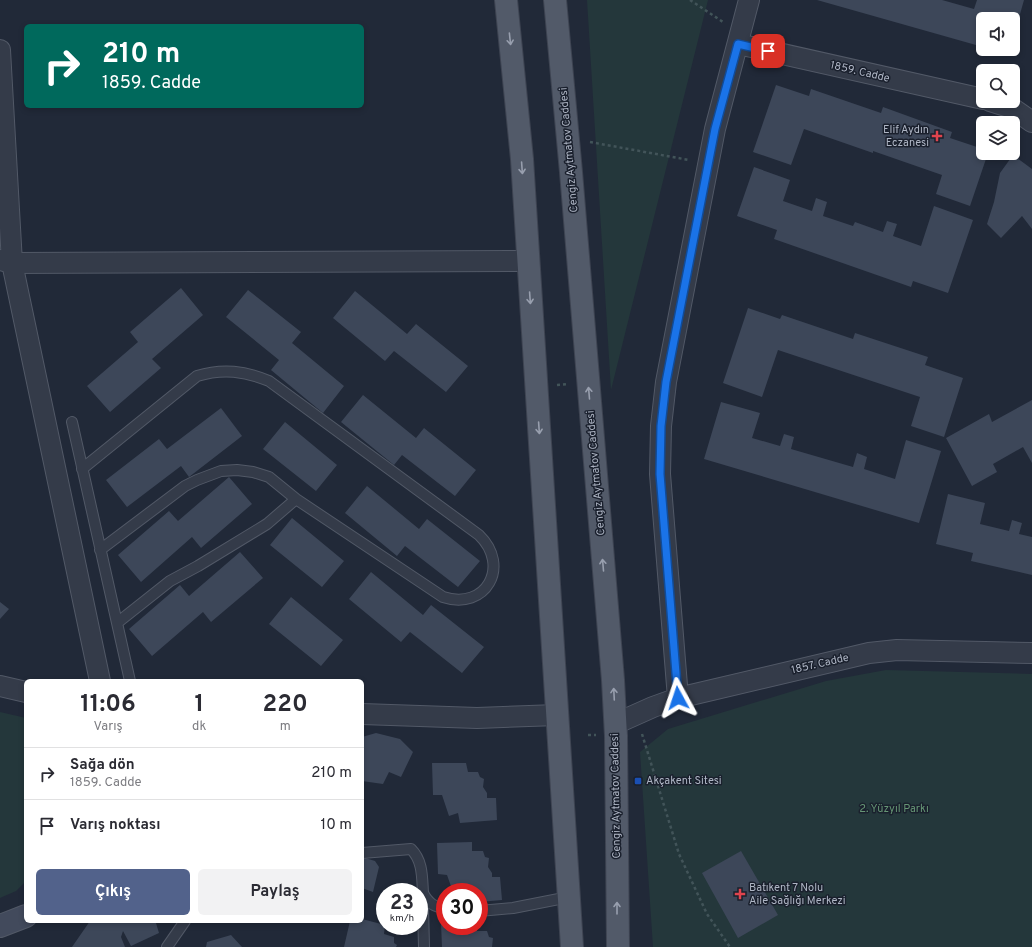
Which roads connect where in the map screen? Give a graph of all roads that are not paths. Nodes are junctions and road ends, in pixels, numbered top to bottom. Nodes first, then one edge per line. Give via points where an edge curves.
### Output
1 (506, 0) edge
2 (555, 0) edge
3 (749, 0) edge
4 (739, 38) junction
5 (0, 50) edge
6 (976, 97) edge
7 (1012, 108) edge
8 (1032, 122) edge
9 (6, 261) edge
10 (528, 261) junction
11 (72, 422) dead end
12 (82, 469) junction
13 (296, 499) junction
14 (100, 550) junction
15 (116, 622) junction
16 (1032, 653) edge
17 (100, 679) edge
18 (130, 679) edge
19 (0, 686) edge
20 (24, 692) edge
21 (678, 698) junction
22 (364, 714) edge
23 (557, 715) junction
24 (615, 724) junction
25 (364, 853) edge
26 (422, 883) edge
27 (569, 897) junction
28 (488, 910) edge
29 (24, 917) edge
30 (184, 923) edge
31 (0, 926) edge
32 (423, 935) edge
33 (167, 947) edge
34 (424, 947) edge
35 (572, 947) edge
36 (618, 947) edge

1 -> 10 main road via 522,159
24 -> 2 main road, Cengiz Aytmatov Caddesi
3 - 4 street
4 - 6 street, 1859. Cadde
4 - 21 street via 708,163 666,382 661,426 660,474
5 - 9 street
7 - 8 street
9 - 10 street
9 - 17 street
10 -> 23 main road
11 - 12 lane
12 - 13 lane via 197,376 219,371 245,372 269,381 479,535 494,558 492,577 488,585 472,598 452,600 443,597
12 - 14 lane
13 - 14 lane via 269,477 237,470 214,473 185,486
13 - 15 lane via 267,524 170,581
14 - 15 lane
15 - 18 lane
16 - 21 street, 1857. Cadde via 884,651
19 - 20 street
21 - 24 street, 1857. Cadde
22 - 23 street via 477,718
23 - 27 main road
36 -> 24 main road, Cengiz Aytmatov Caddesi
25 - 26 lane via 411,849 420,862
27 - 28 lane
27 - 35 main road
29 - 31 main road
30 - 33 lane
32 - 34 lane

